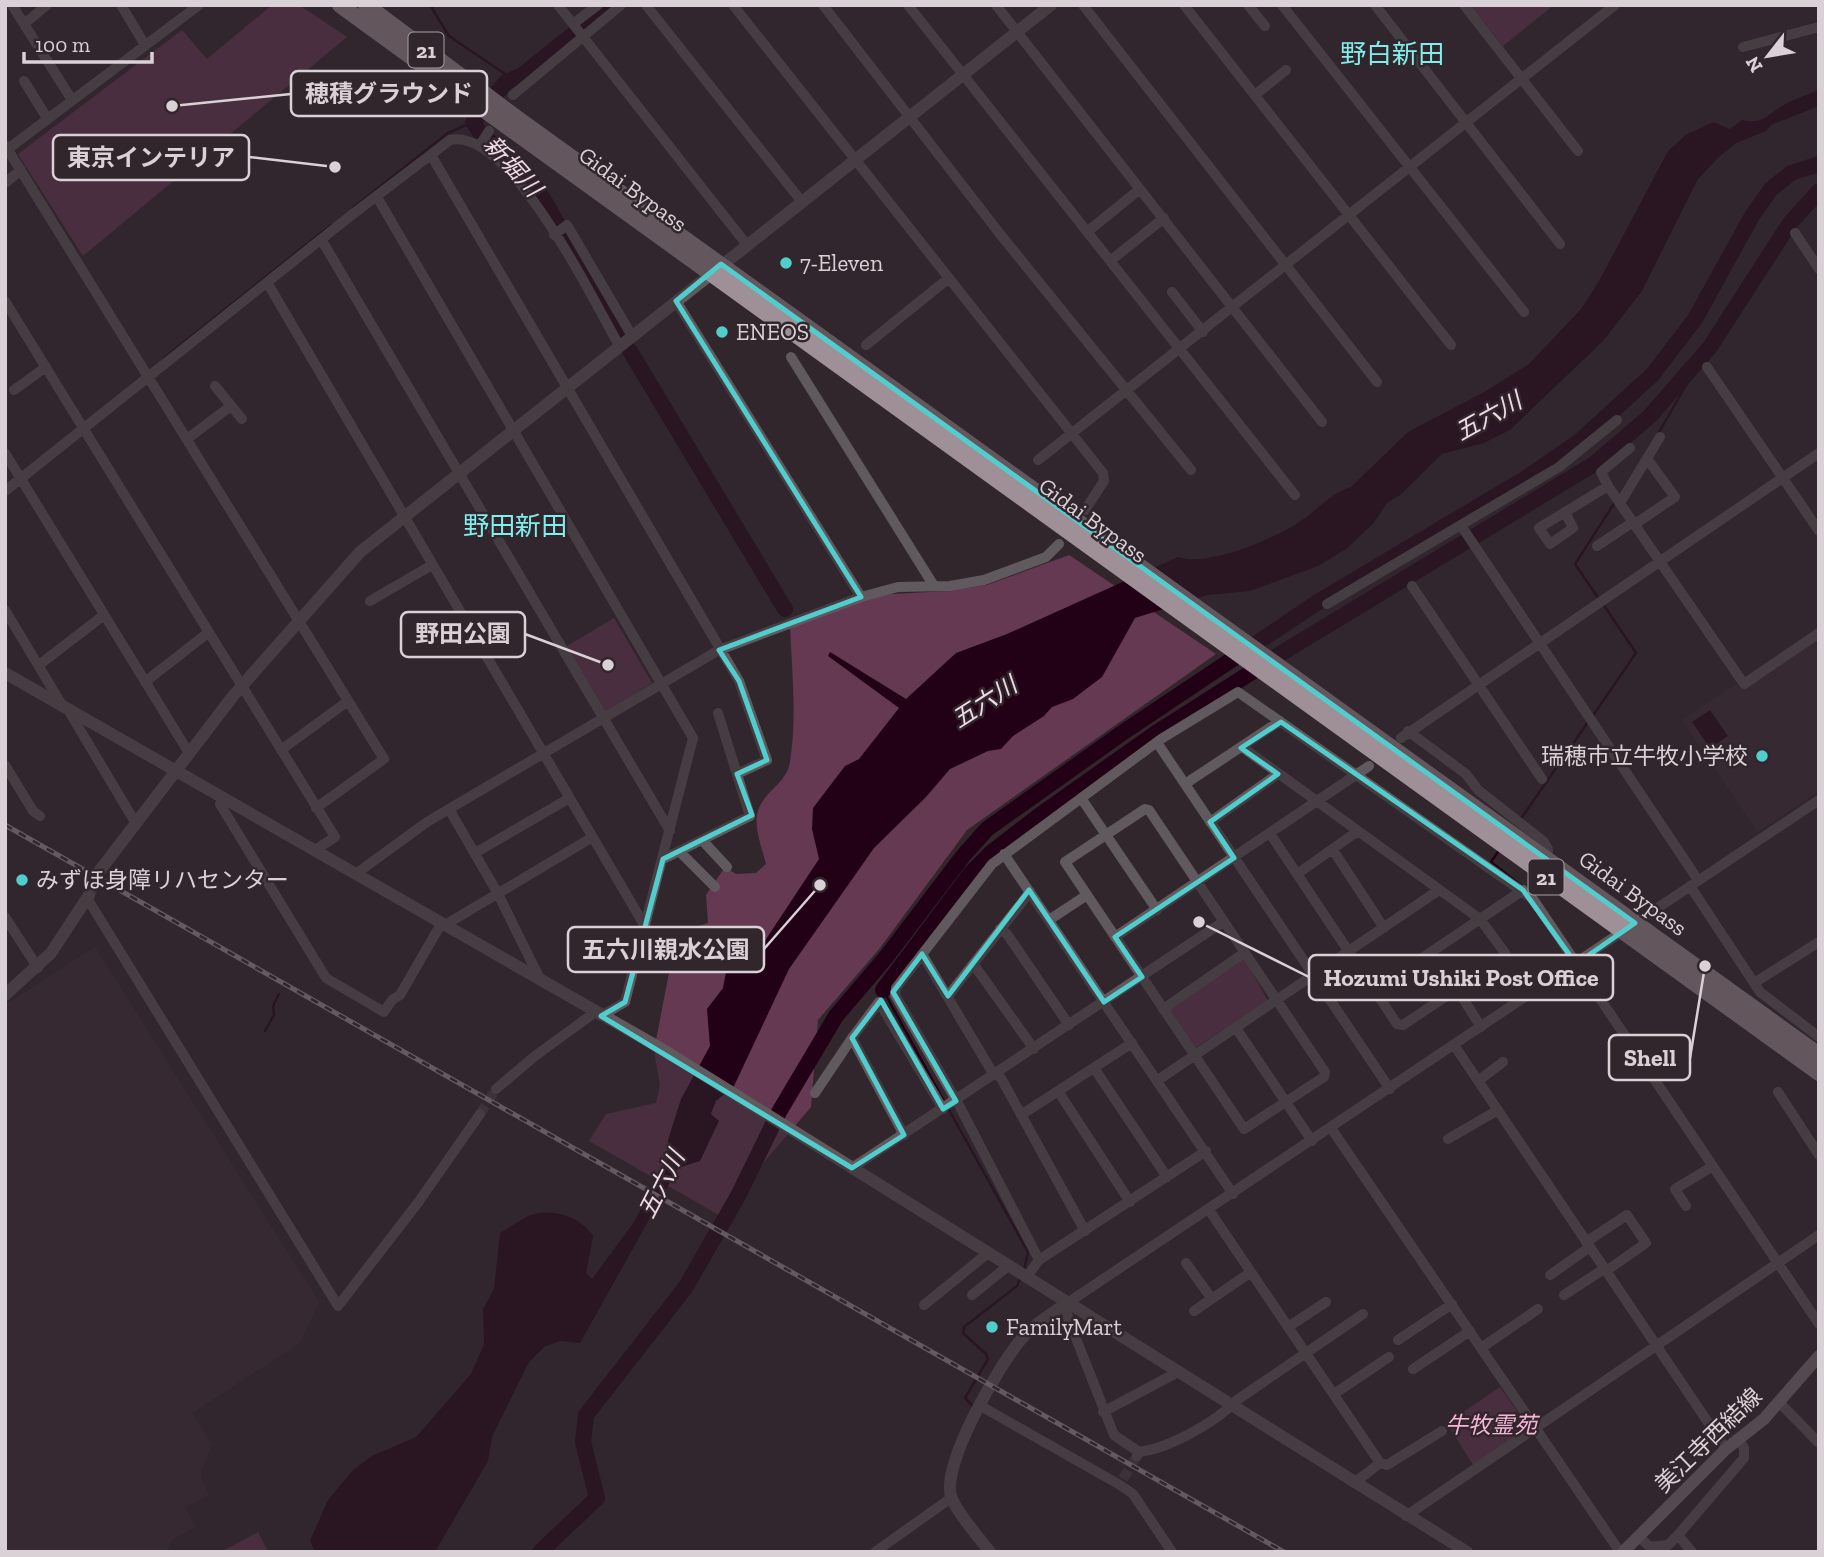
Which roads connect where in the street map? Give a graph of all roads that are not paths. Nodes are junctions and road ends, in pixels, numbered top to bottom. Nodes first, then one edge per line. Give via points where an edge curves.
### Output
1 (12, 5) edge
2 (47, 5) edge
3 (121, 5) edge
4 (199, 5) edge
5 (340, 5) edge
6 (366, 5) edge
7 (558, 5) edge
8 (597, 5) edge
9 (621, 5) edge
10 (646, 5) edge
11 (733, 5) edge
12 (823, 5) edge
13 (908, 5) edge
14 (996, 5) edge
15 (1051, 5) edge
16 (1083, 5) edge
17 (1184, 5) edge
18 (1248, 5) edge
19 (1282, 5) edge
20 (1375, 5) edge
21 (1464, 5) edge
22 (1615, 5) edge
23 (24, 24) junction
24 (1265, 26) dead end
25 (1819, 27) edge
26 (577, 30) junction
27 (1017, 32) junction
28 (145, 45) junction
29 (1743, 47) dead end
30 (1286, 70) dead end
31 (963, 74) junction
32 (1522, 79) junction
33 (24, 80) dead end
34 (513, 95) dead end
35 (1255, 95) junction
36 (72, 100) junction
37 (483, 101) junction
38 (909, 116) junction
39 (47, 118) junction
40 (1468, 123) junction
41 (489, 131) dead end
42 (481, 144) junction
43 (7, 147) edge
44 (1578, 150) dead end
45 (431, 155) junction
46 (854, 159) junction
47 (1410, 168) junction
48 (21, 170) junction
49 (5, 183) edge
50 (1140, 189) junction
51 (377, 197) junction
52 (802, 202) junction
53 (1350, 216) junction
54 (1164, 218) junction
55 (1087, 232) junction
56 (1795, 233) dead end
57 (554, 234) junction
58 (321, 239) junction
59 (1560, 244) dead end
60 (747, 245) junction
61 (1110, 261) junction
62 (1288, 265) junction
63 (715, 268) junction
64 (1819, 269) edge
65 (949, 278) junction
66 (268, 284) junction
67 (1172, 292) dead end
68 (5, 301) edge
69 (676, 301) junction
70 (1234, 307) junction
71 (1524, 312) dead end
72 (1203, 332) junction
73 (632, 336) junction
74 (619, 345) junction
75 (866, 345) dead end
76 (1451, 345) dead end
77 (1180, 349) junction
78 (791, 357) dead end
79 (46, 367) junction
80 (1707, 367) dead end
81 (149, 379) junction
82 (1377, 382) dead end
83 (215, 386) dead end
84 (566, 388) junction
85 (14, 390) dead end
86 (1126, 391) junction
87 (231, 406) junction
88 (242, 419) dead end
89 (1617, 420) dead end
90 (1322, 422) dead end
91 (84, 429) junction
92 (512, 431) junction
93 (1070, 434) junction
94 (1660, 437) dead end
95 (187, 439) junction
96 (1630, 448) dead end
97 (5, 453) edge
98 (1819, 453) edge
99 (1038, 460) dead end
100 (1648, 460) junction
101 (1191, 470) dead end
102 (457, 473) junction
103 (1783, 477) junction
104 (21, 479) junction
105 (5, 491) edge
106 (1295, 495) dead end
107 (1615, 495) junction
108 (1085, 510) dead end
109 (1565, 512) dead end
110 (403, 515) junction
111 (1634, 523) junction
112 (1462, 527) junction
113 (1819, 531) edge
114 (1059, 544) dead end
115 (1597, 546) dead end
116 (1661, 561) junction
117 (432, 565) junction
118 (934, 586) junction
119 (1412, 586) dead end
120 (861, 597) junction
121 (370, 601) dead end
122 (1327, 604) dead end
123 (5, 610) edge
124 (104, 615) junction
125 (299, 618) junction
126 (209, 632) junction
127 (1819, 633) edge
128 (1537, 643) junction
129 (719, 650) junction
130 (39, 665) junction
131 (5, 673) edge
132 (1278, 675) junction
133 (145, 682) junction
134 (1478, 684) junction
135 (242, 685) junction
136 (660, 685) junction
137 (348, 701) junction
138 (64, 707) junction
139 (718, 713) dead end
140 (602, 719) junction
141 (1280, 721) junction
142 (1157, 744) junction
143 (1242, 747) junction
144 (281, 750) junction
145 (189, 754) junction
146 (542, 754) junction
147 (5, 765) edge
148 (1368, 766) dead end
149 (176, 770) junction
150 (737, 774) junction
151 (1278, 774) junction
152 (1358, 775) junction
153 (1542, 779) dead end
154 (1185, 785) junction
155 (1081, 798) junction
156 (568, 799) junction
157 (1819, 800) edge
158 (1318, 802) junction
159 (220, 804) dead end
160 (316, 808) junction
161 (449, 809) junction
162 (40, 816) dead end
163 (135, 822) junction
164 (1210, 822) junction
165 (670, 831) junction
166 (1358, 831) junction
167 (1106, 835) junction
168 (1270, 835) junction
169 (591, 838) junction
170 (702, 840) junction
171 (315, 850) junction
172 (1333, 850) junction
173 (679, 851) junction
174 (475, 853) junction
175 (1004, 853) junction
176 (1547, 857) junction
177 (663, 859) junction
178 (1234, 859) junction
179 (727, 867) dead end
180 (98, 873) tunnel mouth
181 (357, 873) junction
182 (1297, 874) junction
183 (1197, 883) junction
184 (1694, 883) junction
185 (715, 887) dead end
186 (1439, 890) junction
187 (1523, 890) junction
188 (497, 892) junction
189 (1030, 892) junction
190 (1087, 895) junction
191 (88, 896) joint
192 (1157, 910) junction
193 (5, 917) edge
194 (1480, 919) junction
195 (1049, 920) junction
196 (1223, 922) junction
197 (443, 925) junction
198 (646, 928) junction
199 (1384, 928) junction
200 (1628, 928) junction
201 (1000, 929) junction
202 (1115, 937) junction
203 (1818, 945) edge
204 (1350, 952) junction
205 (1244, 953) junction
206 (922, 954) junction
207 (1576, 964) junction
208 (974, 965) junction
209 (38, 968) junction
210 (1314, 976) junction
211 (1142, 977) junction
212 (541, 983) junction
213 (1754, 983) junction
214 (1457, 989) junction
215 (1375, 990) junction
216 (5, 995) edge
217 (948, 996) junction
218 (1277, 1001) junction
219 (1104, 1002) junction
220 (1163, 1009) junction
221 (597, 1015) junction
222 (1069, 1025) junction
223 (1481, 1027) junction
224 (1236, 1028) junction
225 (1819, 1037) edge
226 (852, 1038) junction
227 (1132, 1043) junction
228 (1454, 1045) junction
229 (1034, 1049) junction
230 (1819, 1055) edge
231 (1195, 1056) junction
232 (1503, 1062) dead end
233 (1094, 1068) junction
234 (1819, 1073) edge
235 (996, 1074) junction
236 (1158, 1080) junction
237 (1478, 1081) junction
238 (496, 1089) tunnel mouth
239 (1390, 1089) junction
240 (1058, 1091) junction
241 (815, 1093) dead end
242 (1778, 1093) dead end
243 (956, 1101) junction
244 (1286, 1103) junction
245 (943, 1109) junction
246 (1498, 1110) junction
247 (480, 1114) tunnel mouth
248 (1021, 1115) junction
249 (1331, 1128) junction
250 (904, 1135) junction
251 (1448, 1139) dead end
252 (1312, 1141) junction
253 (1206, 1152) junction
254 (1819, 1154) edge
255 (1713, 1166) junction
256 (852, 1168) junction
257 (1167, 1177) junction
258 (1233, 1194) junction
259 (1130, 1202) junction
260 (1686, 1206) dead end
261 (1209, 1210) junction
262 (1085, 1231) junction
263 (1819, 1235) edge
264 (1588, 1245) junction
265 (988, 1253) junction
266 (1039, 1260) junction
267 (1186, 1263) dead end
268 (1779, 1263) junction
269 (1008, 1266) junction
270 (1605, 1270) junction
271 (1251, 1272) junction
272 (1550, 1275) dead end
273 (1027, 1278) junction
274 (1564, 1295) dead end
275 (972, 1296) dead end
276 (1212, 1299) junction
277 (1326, 1302) dead end
278 (1066, 1304) junction
279 (1452, 1304) junction
280 (924, 1305) dead end
281 (1538, 1309) dead end
282 (1194, 1311) dead end
283 (1363, 1314) dead end
284 (1819, 1324) edge
285 (1289, 1327) junction
286 (1470, 1331) junction
287 (1398, 1340) dead end
288 (1656, 1345) junction
289 (1481, 1348) junction
290 (1306, 1352) junction
291 (1819, 1356) edge
292 (1389, 1357) dead end
293 (1413, 1369) dead end
294 (1176, 1373) junction
295 (1334, 1394) junction
296 (1779, 1402) junction
297 (979, 1405) junction
298 (1231, 1406) junction
299 (1103, 1412) junction
300 (1535, 1429) junction
301 (1442, 1432) dead end
302 (1739, 1440) junction
303 (1819, 1443) edge
304 (1726, 1449) junction
305 (1380, 1463) junction
306 (1354, 1483) junction
307 (951, 1498) junction
308 (1406, 1516) junction
309 (1678, 1535) junction
310 (1639, 1537) junction
311 (875, 1552) edge
312 (990, 1552) edge
313 (1172, 1552) edge
314 (1467, 1552) edge
315 (1621, 1552) edge
316 (1692, 1552) edge

1 - 23 street
2 - 23 street
3 - 28 street
4 - 28 street
5 - 37 highway, Gidai Bypass / 21
6 - 37 highway, Gidai Bypass / 21
7 - 26 street
8 - 26 street
9 - 26 street
10 - 52 street
11 - 46 street
12 - 38 street
13 - 31 street
14 - 27 street
15 - 27 street
16 - 62 street
17 - 35 street
18 - 24 street
19 - 47 street
20 - 40 street
21 - 32 street
22 - 32 street
23 - 36 street
25 - 29 street
26 - 34 street
26 - 60 street
27 - 31 street
27 - 50 street
28 - 36 street
30 - 35 street
31 - 38 street
31 - 55 street
32 - 40 street
32 - 44 street
33 - 39 street
35 - 53 street
36 - 39 street
37 - 63 highway, Gidai Bypass / 21, bridge
38 - 46 street
38 - 86 street
39 - 43 street
40 - 47 street
40 - 59 street
41 - 42 street
42 - 45 street via 460,138
42 - 57 street via 518,178
43 - 48 street
45 - 51 street
45 - 84 street
46 - 52 street
46 - 65 street
47 - 53 street
47 - 71 street
48 - 49 street
48 - 81 street
50 - 54 street
50 - 55 street
51 - 58 street
51 - 92 street
52 - 60 street
53 - 62 street
53 - 76 street
54 - 61 street
54 - 70 street
55 - 61 street
56 - 64 street
57 - 73 street via 567,225
57 - 74 street
58 - 66 street
58 - 102 street
60 - 63 street
61 - 77 street
62 - 70 street
62 - 82 street
63 - 69 street
63 - 132 highway, Gidai Bypass / 21
65 - 75 street
65 - 93 street
66 - 81 street
66 - 110 street
67 - 72 street
68 - 79 street
69 - 73 street
69 - 120 street
70 - 72 street
70 - 90 street
72 - 77 street
73 - 74 street
74 - 84 street
77 - 86 street
77 - 106 street
78 - 118 street
79 - 85 street
79 - 91 street
80 - 103 street
81 - 91 street
81 - 95 street
83 - 87 street
84 - 92 street
84 - 129 street
86 - 93 street
86 - 101 street
87 - 88 street
87 - 95 street
89 - 112 street via 1559,467
91 - 104 street
91 - 126 street
92 - 102 street
92 - 136 street
93 - 99 street
93 - 108 street via 1103,473 1104,481
94 - 100 street
95 - 125 street
96 - 107 street via 1601,472
97 - 104 street
98 - 103 street
100 - 107 street
100 - 111 street via 1675,497
102 - 110 street
102 - 140 street
103 - 113 street
103 - 116 street
104 - 105 street
104 - 124 street
107 - 109 street
107 - 111 street
110 - 117 street
110 - 125 street via 360,552
111 - 115 street
111 - 116 street
112 - 122 street
112 - 128 street
114 - 118 street via 1046,557 999,575
116 - 127 street via 1744,684
116 - 128 street
117 - 121 street
117 - 146 street
118 - 120 street via 898,587
119 - 134 street
120 - 129 street
123 - 130 street
124 - 130 street
124 - 133 street
125 - 135 street
125 - 137 street
126 - 133 street
126 - 135 street
128 - 134 street
128 - 184 street
129 - 136 street
129 - 150 street via 739,681 767,760
130 - 138 street
131 - 138 street
132 - 176 highway, Gidai Bypass / 21
132 - 200 highway, Gidai Bypass / 21
133 - 145 street
134 - 153 street
134 - 176 street via 1404,734 1466,774 1478,790 1543,841
135 - 144 street
135 - 145 street
136 - 140 street
136 - 165 street via 693,738
137 - 144 street
137 - 160 street via 384,759
138 - 149 street
138 - 163 street
139 - 150 street
140 - 146 street
140 - 165 street
141 - 142 street via 1233,692
141 - 143 street
141 - 152 street
142 - 154 street
142 - 155 street
143 - 151 street
143 - 154 street
144 - 160 street
145 - 149 street
146 - 156 street
146 - 161 street
147 - 162 street
148 - 152 street
149 - 163 street
149 - 171 street
150 - 170 street via 750,816
151 - 158 street
151 - 164 street
152 - 158 street
152 - 187 street
154 - 164 street
155 - 167 street
155 - 175 street
156 - 169 street
156 - 174 street
157 - 184 street
158 - 166 street
158 - 168 street
159 - 197 street via 326,978 384,1012 400,995
160 - 171 street via 335,836
161 - 174 street
161 - 181 street
163 - 180 street
164 - 178 street
165 - 177 street
166 - 172 street
166 - 186 street
167 - 183 street via 1149,810
167 - 190 street via 1065,862
167 - 192 street
168 - 178 street
168 - 182 street
169 - 188 street
169 - 198 street
170 - 173 street
170 - 179 street
171 - 181 street
172 - 182 street
172 - 199 street
173 - 177 street
173 - 185 street
174 - 188 street
175 - 189 street
175 - 206 street
176 - 200 highway, Gidai Bypass / 21
177 - 198 street
178 - 183 street
178 - 210 street
181 - 197 street
182 - 204 street
183 - 192 street
183 - 196 street
184 - 200 street
184 - 213 street
186 - 194 street
186 - 199 street
187 - 194 street
187 - 207 street
188 - 197 street
188 - 212 street
189 - 195 street
189 - 201 street
190 - 195 street
190 - 202 street
191 - 209 street
191 - 247 street via 338,1306
192 - 202 street
193 - 209 street
194 - 214 street via 1504,953 1502,959
194 - 215 street
195 - 219 street
196 - 205 street
196 - 211 street
197 - 212 street
198 - 221 street via 625,1002
199 - 204 street
200 - 207 street
200 - 230 highway, Gidai Bypass / 21
200 - 234 highway, Gidai Bypass / 21
201 - 208 street
201 - 222 street
202 - 211 street
203 - 213 street
204 - 210 street
204 - 215 street
205 - 218 street
205 - 220 street
206 - 217 street
206 - 243 street via 895,995
207 - 223 street
207 - 255 street
208 - 217 street
208 - 229 street
209 - 216 street
210 - 218 street
210 - 239 street
211 - 219 street
211 - 220 street
212 - 221 street
213 - 225 street via 1767,999
214 - 215 street via 1403,1025 1397,1024
214 - 223 street
217 - 235 street
218 - 224 street
218 - 244 street via 1325,1072
219 - 222 street
219 - 227 street
220 - 231 street
221 - 238 street via 535,1056
221 - 256 street via 667,1052
222 - 229 street
223 - 228 street
224 - 231 street
224 - 244 street
226 - 241 street
226 - 245 street via 880,1002 883,1004
226 - 250 street
227 - 233 street
227 - 236 street
228 - 237 street
228 - 239 street
229 - 235 street
231 - 236 street
231 - 244 street via 1244,1129
232 - 237 street
233 - 240 street
233 - 257 street
235 - 243 street
235 - 248 street
236 - 253 street
237 - 246 street
239 - 249 street
240 - 248 street
240 - 259 street
242 - 254 street
243 - 245 street
243 - 266 street
244 - 252 street
245 - 250 street
246 - 251 street
246 - 264 street
248 - 262 street
249 - 252 street
249 - 279 street
250 - 256 street
252 - 258 street
253 - 257 street
253 - 258 street
255 - 260 street via 1675,1189
255 - 268 street
256 - 265 street
257 - 259 street
258 - 261 street
259 - 262 street
261 - 271 street
261 - 278 street
262 - 266 street
263 - 268 street
264 - 270 street
264 - 270 street via 1627,1216 1646,1243
264 - 272 street
265 - 269 street
265 - 280 street
266 - 273 street
267 - 276 street
268 - 284 street
268 - 288 street
269 - 273 street
269 - 275 street
270 - 274 street
270 - 288 street
271 - 276 street
271 - 285 street
273 - 278 street
276 - 282 street
277 - 285 street
278 - 294 street
278 - 297 street via 1025,1334
278 - 299 street
279 - 286 street
279 - 287 street
281 - 289 street
283 - 290 street
285 - 290 street
286 - 289 street
286 - 293 street
288 - 300 street
288 - 304 street
289 - 300 street
290 - 295 street
290 - 298 street
291 - 296 main road, 美江寺西結線
292 - 295 street
294 - 298 street
294 - 299 street
295 - 305 street
296 - 302 main road, 美江寺西結線
296 - 303 street
297 - 307 street via 953,1469
297 - 313 street via 1122,1482
298 - 299 street via 1194,1431 1138,1454 1114,1435
298 - 306 street
300 - 308 street
300 - 315 street
301 - 305 street via 1387,1465
302 - 304 main road, 美江寺西結線
302 - 309 street via 1744,1458
304 - 310 main road, 美江寺西結線
305 - 306 street
306 - 308 street
307 - 311 street
307 - 312 street
308 - 314 street
309 - 310 street via 1668,1545 1650,1547
309 - 316 street
310 - 315 main road, 美江寺西結線

